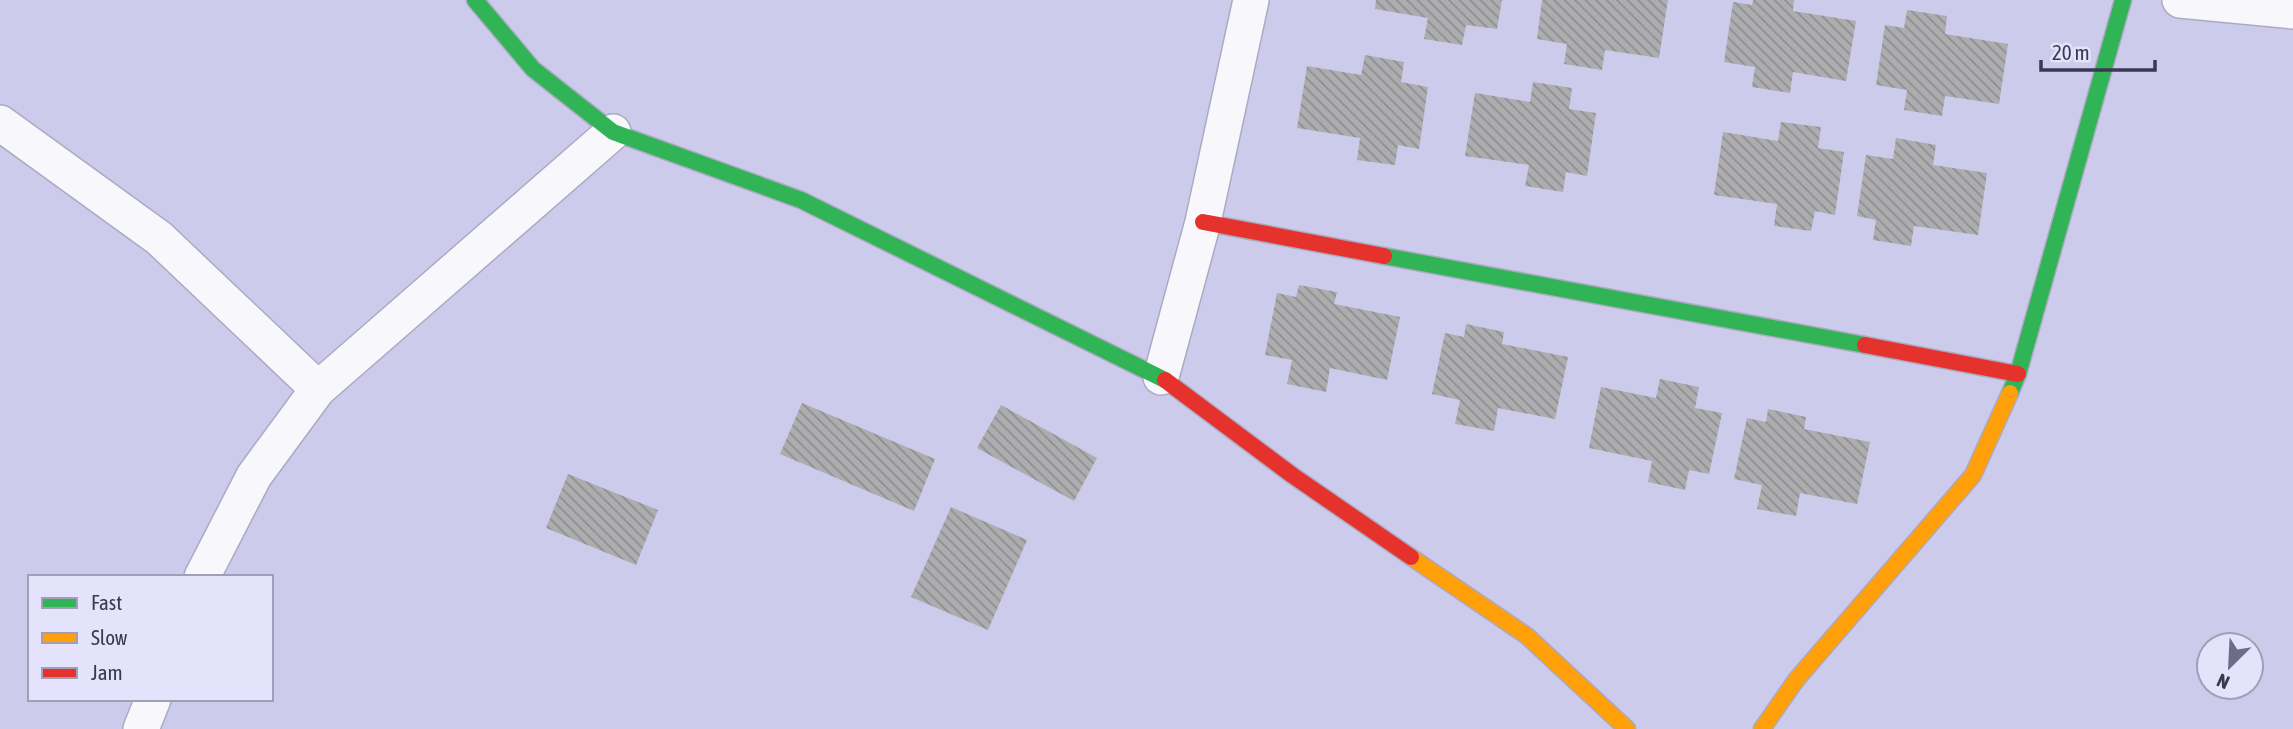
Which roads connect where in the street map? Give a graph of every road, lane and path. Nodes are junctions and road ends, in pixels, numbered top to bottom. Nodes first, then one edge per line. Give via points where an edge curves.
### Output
1 (475, 0) edge
2 (1251, 0) edge
3 (2123, 0) edge
4 (2180, 0) edge
5 (2293, 11) edge
6 (0, 123) edge
7 (613, 132) junction
8 (1203, 222) junction
9 (2018, 374) junction
10 (1161, 377) junction
11 (318, 388) junction
12 (203, 575) edge
13 (152, 701) edge
14 (141, 729) edge
15 (1627, 729) edge
16 (1762, 729) edge

1 - 7 street via 533,69
2 - 8 street
3 - 9 street
4 - 5 street
6 - 11 street via 159,238
7 - 10 street via 801,200
7 - 11 street
8 - 9 street
8 - 10 street
9 - 16 street via 1973,475 1796,680
10 - 15 street via 1292,475 1527,636
11 - 12 street via 254,475
13 - 14 street

